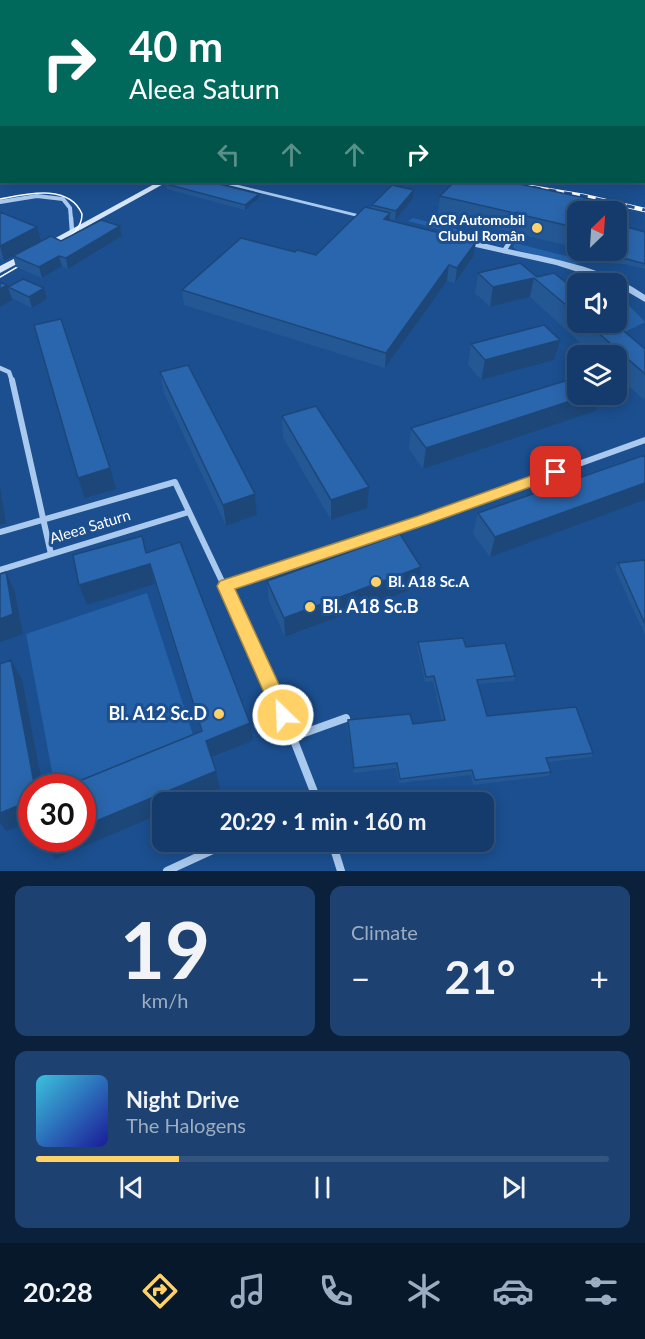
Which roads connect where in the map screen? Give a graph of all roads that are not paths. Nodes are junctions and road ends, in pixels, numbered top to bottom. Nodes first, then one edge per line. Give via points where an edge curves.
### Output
1 (161, 183) edge
2 (224, 183) edge
3 (237, 183) edge
4 (257, 190) junction
5 (0, 202) edge
6 (377, 220) edge
7 (72, 231) junction
8 (514, 235) dead end
9 (457, 240) edge
10 (504, 251) junction
11 (0, 270) edge
12 (645, 299) edge
13 (0, 368) edge
14 (645, 440) edge
15 (189, 512) junction
16 (44, 519) junction
17 (0, 532) edge
18 (51, 554) junction
19 (0, 570) edge
20 (226, 586) junction
21 (346, 718) edge
22 (293, 737) junction
23 (314, 792) edge
24 (208, 852) edge
25 (335, 852) edge
26 (167, 871) edge
27 (341, 871) edge

1 - 7 main road
2 - 4 street
3 - 4 street
4 - 6 street
5 - 7 street via 36,196 63,199 70,208
7 - 11 main road
8 - 10 street
9 - 10 street
10 - 12 street via 606,277 630,287
13 - 16 street, Aleea Saturn via 11,376
14 - 20 street
15 - 16 street via 175,482
15 - 18 street, Aleea Saturn
15 - 20 street
16 - 17 street
16 - 18 street, Aleea Saturn
18 - 19 street, Aleea Saturn
20 - 22 street
21 - 22 street
22 - 23 street
24 - 26 street
25 - 27 street

